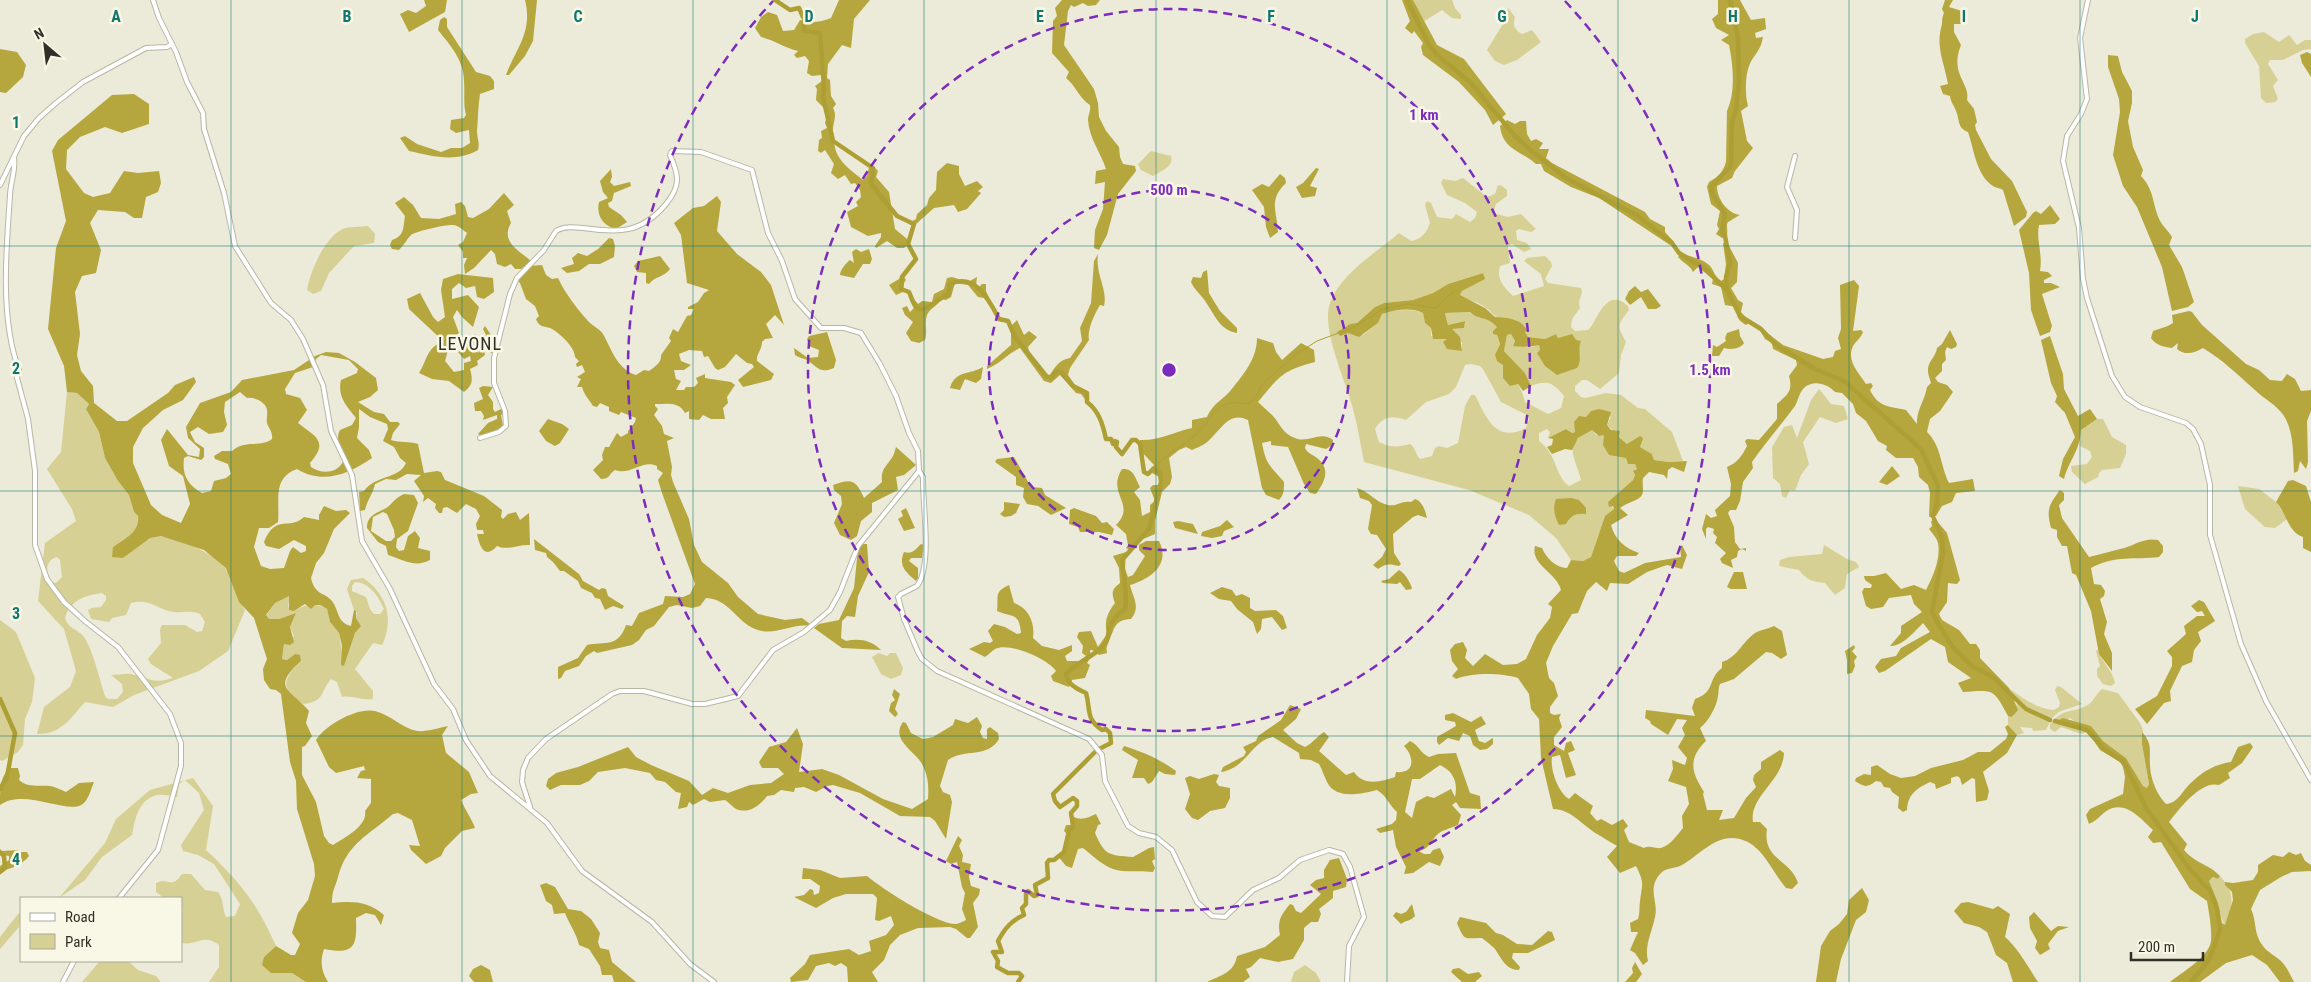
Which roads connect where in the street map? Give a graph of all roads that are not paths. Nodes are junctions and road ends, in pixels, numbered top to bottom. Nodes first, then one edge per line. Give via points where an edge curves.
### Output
1 (154, 0) edge
2 (2088, 0) edge
3 (172, 44) junction
4 (1795, 156) dead end
5 (14, 158) junction
6 (0, 186) edge
7 (1795, 238) dead end
8 (480, 438) dead end
9 (919, 471) junction
10 (2311, 780) edge
11 (530, 808) junction
12 (120, 897) edge
13 (73, 962) edge
14 (63, 982) edge
15 (714, 982) edge
16 (1346, 982) edge

1 - 3 street
2 - 10 street via 2080,38 2087,99 2067,136 2063,161 2079,228 2087,298 2112,376 2125,397 2140,407 2186,422 2201,444 2210,485 2210,535 2241,644 2266,701
3 - 5 street via 146,48 83,82 39,118 24,136
3 - 11 street via 203,113 204,129 224,193 235,246 271,303 290,320 304,339 323,385 331,431 352,475 365,547 390,589 430,678 453,709 466,740 490,776
4 - 7 street via 1787,187 1797,210
5 - 6 street
5 - 12 street via 2,302 28,419 35,471 34,524 38,555 54,591 118,647 170,714 181,743 181,766 158,850
8 - 9 street via 499,432 506,426 505,411 494,383 494,358 517,278 559,229 622,231 636,228 649,220 671,198 677,184 678,174 671,153 693,151 752,170 768,233 795,299 821,328 855,330 863,336 896,396 918,451
9 - 11 street via 858,546 830,610 804,632 773,650 738,696 692,704 644,691 612,694 546,739 528,758 522,782
9 - 16 street via 926,525 922,572 917,586 898,597 922,659 949,677 1089,739 1102,756 1105,781 1128,826 1156,837 1172,850 1197,902 1212,916 1225,917 1253,890 1279,878 1300,860 1329,850 1343,854 1350,867 1364,917 1348,946
11 - 15 street via 547,824 582,871 652,922 690,964
13 - 14 street

